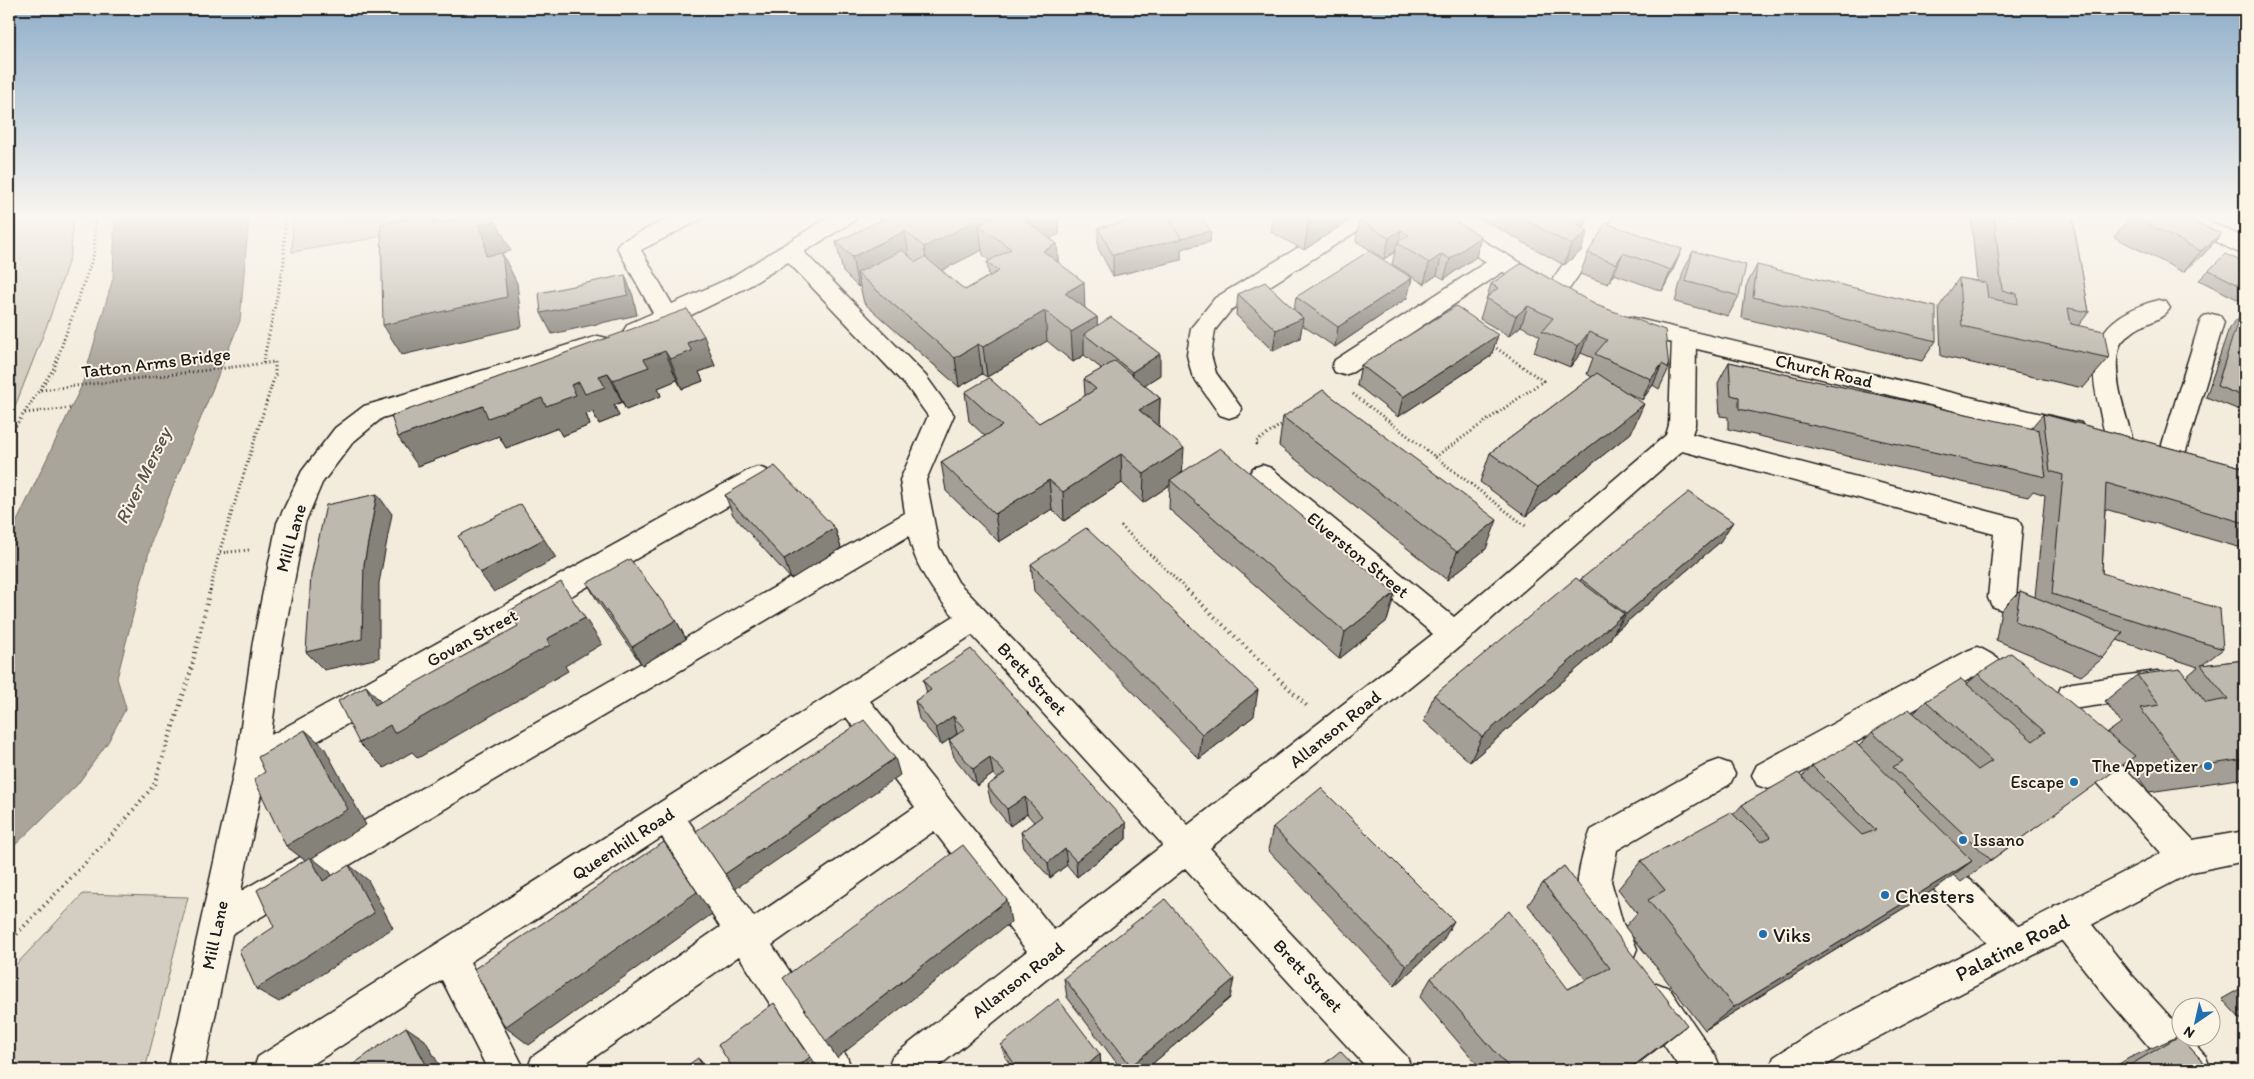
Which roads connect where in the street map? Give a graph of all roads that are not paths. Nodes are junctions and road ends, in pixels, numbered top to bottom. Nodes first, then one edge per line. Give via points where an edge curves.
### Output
1 (638, 265) edge
2 (767, 265) edge
3 (803, 265) edge
4 (1286, 265) edge
5 (1497, 265) edge
6 (1508, 265) edge
7 (1579, 265) edge
8 (2158, 308) dead end
9 (667, 317) junction
10 (1606, 319) edge
11 (2212, 322) dead end
12 (1684, 338) junction
13 (1348, 369) road end
14 (1229, 409) dead end
15 (1677, 440) junction
16 (2120, 442) junction
17 (771, 470) edge
18 (1262, 476) road end
19 (920, 517) junction
20 (2002, 598) dead end
21 (975, 618) junction
22 (1454, 634) junction
23 (2188, 679) edge
24 (2072, 696) dead end
25 (850, 699) junction
26 (2035, 708) edge
27 (2064, 733) edge
28 (252, 762) junction
29 (1719, 774) dead end
30 (1768, 775) dead end
31 (937, 810) junction
32 (667, 816) junction
33 (1900, 833) edge
34 (1188, 846) junction
35 (2245, 846) edge
36 (2187, 857) junction
37 (2066, 919) junction
38 (217, 924) junction
39 (746, 936) junction
40 (2013, 946) junction
41 (1051, 954) junction
42 (448, 956) junction
43 (186, 1070) edge
44 (270, 1070) edge
45 (507, 1070) edge
46 (546, 1070) edge
47 (834, 1070) edge
48 (905, 1070) edge
49 (1394, 1070) edge
50 (1703, 1070) edge
51 (1787, 1070) edge
52 (2193, 1070) edge

1 - 9 street
2 - 9 street, Mill Lane
3 - 19 street, Brett Street via 917,382 941,415 913,480
4 - 14 street via 1223,304 1203,328 1199,355 1204,375
5 - 13 street
6 - 7 street via 1563,298
8 - 16 street via 2127,324 2113,336 2105,355 2105,376
9 - 28 street, Mill Lane via 616,338 373,412 344,435 310,478 291,523 268,641
10 - 12 street, Church Road
11 - 16 street, Church Road via 2181,456
12 - 15 street via 1682,425
12 - 16 street, Church Road
15 - 20 street via 2008,527
15 - 22 street, Allanson Road
17 - 28 street, Govan Street
18 - 22 street, Elverston Street
19 - 21 street, Brett Street via 925,548 948,590
19 - 38 street
21 - 25 street, Queenhill Road
21 - 34 street, Brett Street
22 - 34 street, Allanson Road
23 - 24 street
25 - 31 street
25 - 32 street, Queenhill Road
26 - 30 street via 1977,660 1826,760
27 - 36 street via 2094,757
28 - 38 street, Mill Lane
29 - 50 street via 1603,841 1594,881 1608,932
31 - 39 street
31 - 41 street
32 - 39 street
32 - 42 street, Queenhill Road
33 - 40 street
34 - 41 street, Allanson Road
34 - 49 street, Brett Street
35 - 36 street, Palatine Road
36 - 37 street, Palatine Road
37 - 40 street, Palatine Road
37 - 52 street via 2119,986
38 - 43 street, Mill Lane
39 - 46 street
39 - 47 street
40 - 51 street, Palatine Road via 1825,1045
41 - 48 street, Allanson Road
42 - 44 street, Queenhill Road
42 - 45 street

